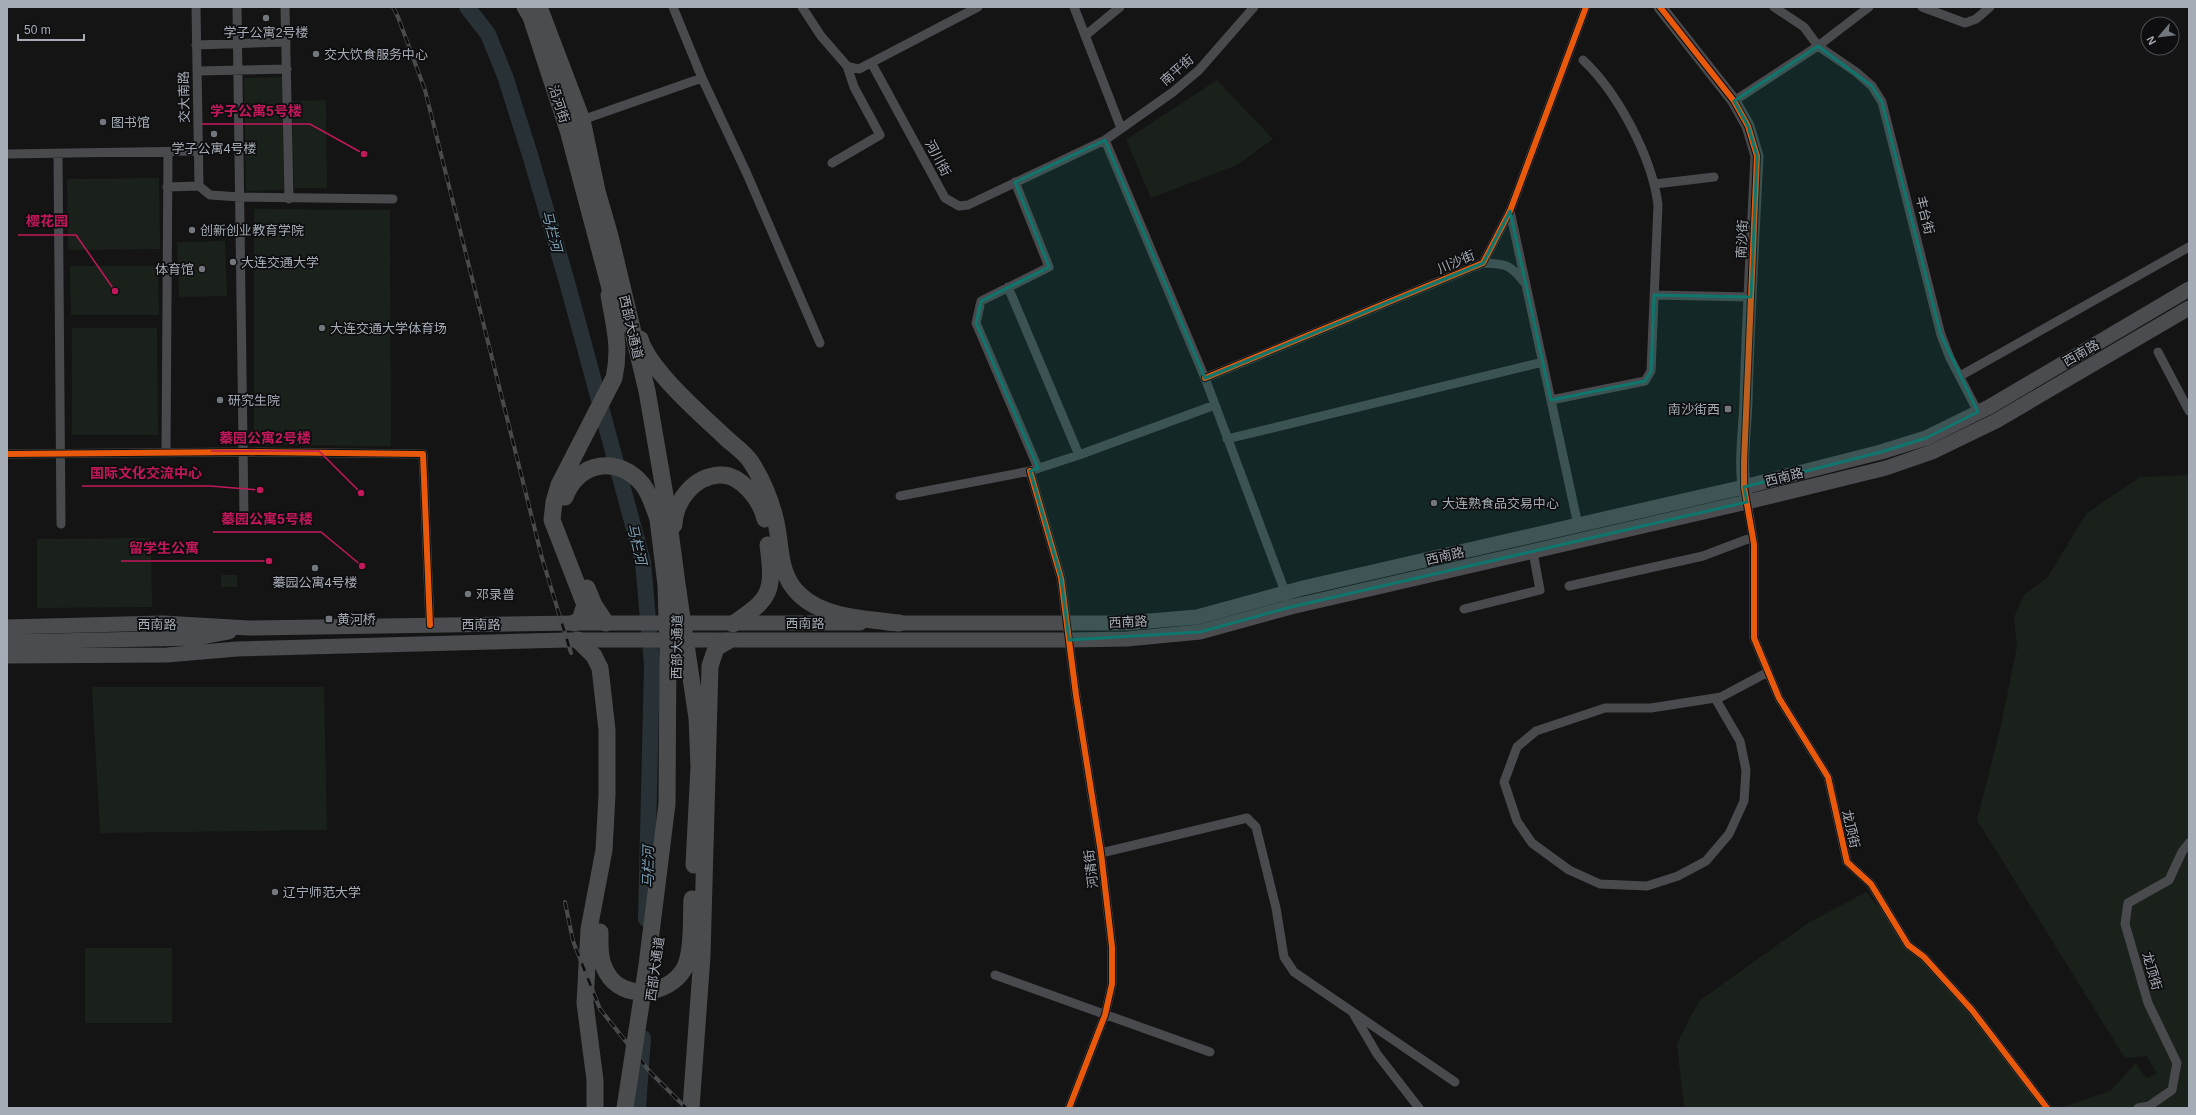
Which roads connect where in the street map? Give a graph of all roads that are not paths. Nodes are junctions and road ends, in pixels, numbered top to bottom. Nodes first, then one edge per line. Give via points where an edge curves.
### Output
1 (196, 7) edge
2 (237, 7) edge
3 (285, 7) edge
4 (673, 7) edge
5 (802, 7) edge
6 (978, 7) edge
7 (1074, 7) edge
8 (1120, 7) edge
9 (1254, 7) edge
10 (1586, 7) edge
11 (1660, 7) edge
12 (1774, 7) edge
13 (1869, 7) edge
14 (1922, 7) edge
15 (1990, 7) edge
16 (530, 9) edge
17 (1086, 34) junction
18 (286, 42) junction
19 (238, 43) junction
20 (196, 45) junction
21 (1818, 46) junction
22 (1583, 60) dead end
23 (872, 64) junction
24 (847, 66) junction
25 (287, 69) junction
26 (238, 70) junction
27 (197, 71) junction
28 (702, 78) junction
29 (1734, 101) junction
30 (582, 120) junction
31 (1121, 128) junction
32 (1105, 140) junction
33 (198, 151) junction
34 (168, 152) junction
35 (58, 153) junction
36 (7, 154) edge
37 (832, 163) dead end
38 (1714, 178) dead end
39 (1015, 182) junction
40 (1656, 184) junction
41 (199, 186) junction
42 (168, 187) junction
43 (240, 197) junction
44 (592, 197) junction
45 (289, 199) junction
46 (393, 199) dead end
47 (1510, 211) junction
48 (610, 236) junction
49 (2189, 247) edge
50 (601, 255) junction
51 (1483, 263) junction
52 (1526, 284) junction
53 (1008, 287) junction
54 (2189, 289) edge
55 (1654, 295) junction
56 (1751, 297) junction
57 (2189, 308) edge
58 (820, 343) dead end
59 (2158, 352) dead end
60 (1543, 362) junction
61 (1960, 376) junction
62 (1204, 378) junction
63 (1551, 400) junction
64 (1215, 405) junction
65 (2189, 411) edge
66 (1978, 412) junction
67 (1228, 439) junction
68 (244, 452) junction
69 (166, 453) junction
70 (7, 454) edge
71 (61, 454) junction
72 (1079, 455) junction
73 (1034, 470) junction
74 (1744, 487) junction
75 (900, 496) dead end
76 (1747, 502) junction
77 (244, 519) dead end
78 (658, 519) junction
79 (62, 524) dead end
80 (1578, 525) junction
81 (1753, 537) junction
82 (673, 549) junction
83 (1533, 552) junction
84 (1568, 586) dead end
85 (678, 591) junction
86 (1286, 593) junction
87 (1291, 607) junction
88 (1464, 609) dead end
89 (574, 623) junction
90 (609, 623) junction
91 (899, 623) junction
92 (1067, 623) junction
93 (733, 624) junction
94 (430, 625) junction
95 (7, 627) edge
96 (249, 628) junction
97 (197, 638) junction
98 (578, 640) junction
99 (1069, 640) junction
100 (728, 641) junction
101 (7, 642) edge
102 (247, 649) junction
103 (7, 656) edge
104 (1768, 672) junction
105 (1715, 698) junction
106 (2189, 843) edge
107 (1101, 853) junction
108 (597, 882) junction
109 (995, 976) dead end
110 (1352, 1010) junction
111 (1105, 1015) junction
112 (1210, 1052) dead end
113 (1455, 1082) dead end
114 (595, 1108) edge
115 (625, 1108) edge
116 (634, 1108) edge
117 (691, 1108) edge
118 (1069, 1108) edge
119 (1418, 1108) edge
120 (2047, 1108) edge
121 (2138, 1108) edge

1 - 20 street, 交大南路
2 - 19 street
3 - 18 street
4 - 28 street
5 - 24 street via 821,36
6 - 23 street
7 - 17 street
8 - 17 street
9 - 31 street, 南平街 via 1199,70 1173,92
10 - 47 street, 川沙街
11 - 29 street, 南沙街
12 - 21 street, 丰台街 via 1804,27
13 - 21 street
14 - 15 street via 1965,23 1976,19
16 - 30 highway, 沿河街
16 - 44 highway, 沿河街
17 - 31 street
18 - 19 street
18 - 25 street
19 - 20 street
19 - 26 street
20 - 27 street, 交大南路
21 - 29 street
21 - 61 street, 丰台街 via 1872,86 1882,102 1941,335
22 - 40 street via 1600,76 1628,121
23 - 24 street via 859,69
23 - 39 street, 河川街 via 945,198 960,206
24 - 37 street via 854,86 880,135
25 - 26 street
25 - 45 street
26 - 27 street
26 - 43 street
27 - 33 street, 交大南路
28 - 30 street
28 - 58 street via 747,174
29 - 56 street, 南沙街 via 1748,126 1758,156
30 - 44 highway, 沿河街
31 - 32 street, 南平街
32 - 39 street, 河川街
32 - 62 street
33 - 34 street
33 - 41 street, 交大南路
34 - 35 street
34 - 42 street
35 - 36 street
35 - 71 street
38 - 40 street
39 - 53 street, 河清街 via 1049,267
40 - 55 street via 1658,205
41 - 42 street
41 - 43 street via 210,195
42 - 69 street
43 - 45 street
43 - 68 street
44 - 48 highway, 西部大通道
44 - 50 highway, 西部大通道
45 - 46 street
47 - 51 street, 川沙街
47 - 52 street
48 - 82 highway, 西部大通道 via 646,391
48 - 91 highway via 642,344 664,377 750,460 763,483 775,518 779,553 786,576 797,593 826,611
49 - 61 street
50 - 78 highway, 西部大通道 via 637,393
50 - 89 highway via 618,343 618,360 614,378 559,485 552,520 584,604 580,620
51 - 52 street via 1505,264 1515,270
51 - 62 street, 川沙街
52 - 60 street
53 - 72 street
53 - 73 street, 河清街 via 981,301 976,323
54 - 66 main road, 西南路
55 - 56 street
55 - 63 street via 1651,371 1645,381
56 - 74 street, 南沙街
57 - 76 main road, 西南路 via 1996,420 1932,452 1886,468
59 - 65 street
60 - 63 street
60 - 67 street
61 - 66 street, 丰台街
62 - 64 street
63 - 80 street
64 - 67 street
64 - 72 street
66 - 74 main road, 西南路 via 1926,438
67 - 86 street
68 - 69 street
68 - 77 street
68 - 94 street via 423,454
69 - 71 street
70 - 71 street
71 - 79 street
72 - 73 street
73 - 75 street
73 - 92 street, 河清街 via 1061,578
74 - 76 street, 南沙街
74 - 80 main road, 西南路
76 - 81 street, 龙顶街
76 - 83 main road, 西南路
78 - 90 highway via 644,486 631,473 621,468 608,466 582,473 574,480 564,500 565,523 594,605
78 - 115 highway, 西部大通道, bridge via 666,585 667,804 647,964
80 - 86 main road, 西南路
81 - 84 street via 1703,556
81 - 104 street, 龙顶街 via 1754,638
82 - 85 highway, 西部大通道
82 - 93 highway via 676,508 686,492 705,479 720,475 733,478 759,502 765,517 772,581 766,595 753,611
83 - 87 main road, 西南路
83 - 88 street via 1540,590 1529,595
85 - 108 highway, bridge via 697,718 699,767 689,955 684,969 666,986 657,990 638,992 627,990 615,984 607,974 600,955
85 - 116 highway, 西部大通道, bridge via 676,805 656,966
86 - 87 street
86 - 92 main road, 西南路 via 1197,617 1126,623
87 - 99 main road, 西南路 via 1200,632 1127,639
89 - 90 main road, 西南路
89 - 94 main road, 西南路
90 - 93 main road, 西南路, bridge
91 - 92 main road, 西南路
91 - 93 main road, 西南路
92 - 99 street, 河清街
94 - 96 main road, 西南路
95 - 96 main road, 西南路 via 163,623
96 - 97 main road
97 - 101 main road, 西南路
97 - 102 main road
98 - 100 main road, 西南路, bridge
98 - 102 main road, 西南路
98 - 108 highway via 594,656 600,668 607,730 604,850
99 - 100 main road, 西南路
99 - 107 street, 河清街
100 - 117 highway via 716,648 710,666 702,956
102 - 103 main road, 西南路 via 167,655
104 - 105 street
104 - 120 street, 龙顶街 via 1779,698 1828,778 1847,862 1871,884 1908,945 1924,957 1972,1010
105 - 105 street via 1651,708 1605,708 1536,731 1517,747 1504,782 1517,821 1532,843 1569,870 1600,884 1647,886 1678,876 1706,861 1729,834 1744,801 1746,770 1740,741
106 - 121 street, 龙顶街 via 2169,880 2128,903 2125,924 2148,1003 2177,1063 2172,1090 2148,1106
107 - 110 street via 1247,818 1256,827 1276,908 1284,957 1294,972
107 - 111 street, 河清街 via 1112,947 1112,984
108 - 114 highway via 589,929 585,1002 595,1080
109 - 111 street
110 - 113 street
110 - 119 street via 1377,1054
111 - 112 street
111 - 118 street, 河清街

